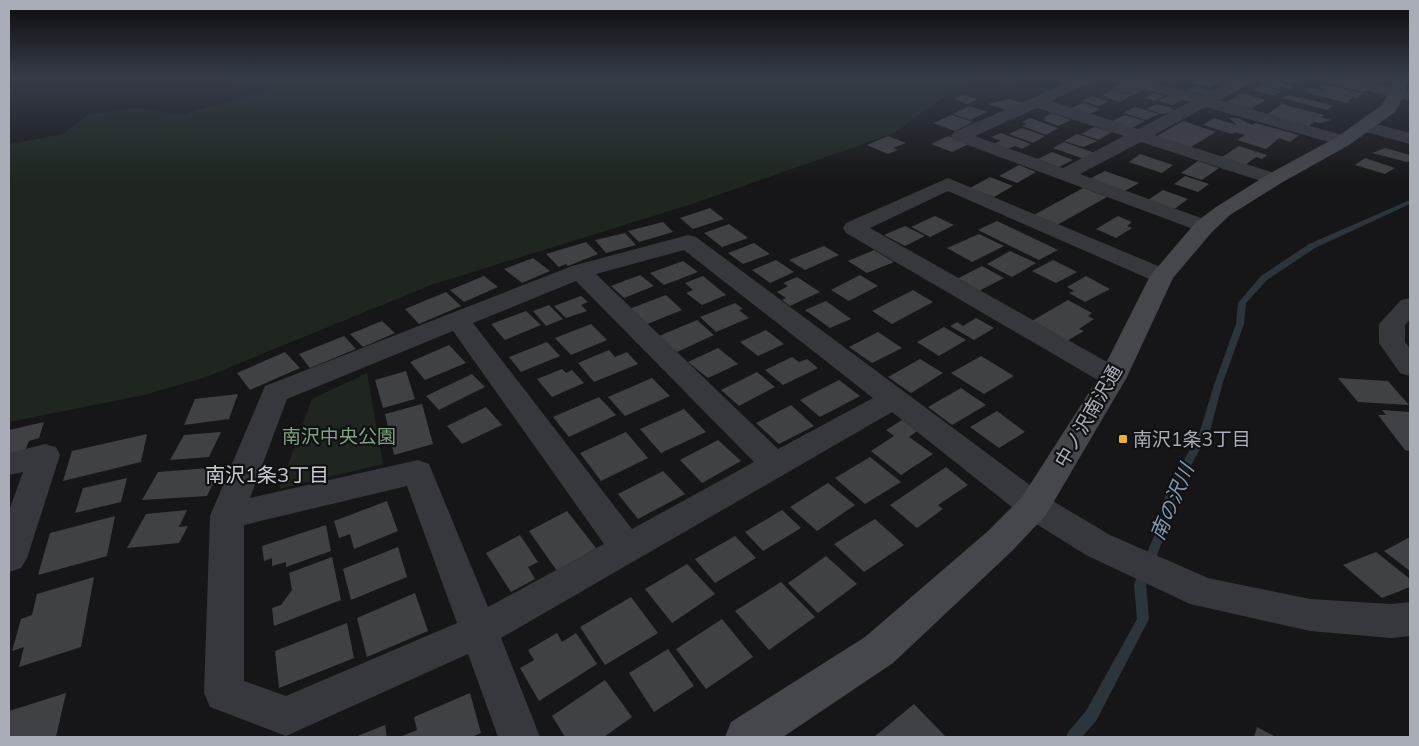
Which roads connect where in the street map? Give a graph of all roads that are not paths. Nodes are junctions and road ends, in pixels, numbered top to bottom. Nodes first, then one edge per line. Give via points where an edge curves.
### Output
1 (1012, 113) edge
2 (1068, 113) edge
3 (1183, 113) edge
4 (1261, 113) edge
5 (1382, 113) edge
6 (1354, 133) junction
7 (1138, 136) junction
8 (1410, 138) edge
9 (1064, 175) junction
10 (1274, 179) junction
11 (1204, 227) junction
12 (580, 271) junction
13 (1162, 276) junction
14 (1410, 305) edge
15 (458, 320) junction
16 (1410, 367) edge
17 (1113, 376) junction
18 (893, 399) junction
19 (9, 464) edge
20 (775, 465) junction
21 (1034, 506) junction
22 (227, 516) junction
23 (627, 548) junction
24 (9, 558) edge
25 (1410, 619) edge
26 (479, 631) junction
27 (519, 737) edge
28 (746, 737) edge

1 - 9 street via 960,136
2 - 7 street
3 - 7 street
4 - 6 street
5 - 6 street, 中ノ沢南沢通
6 - 8 street
6 - 10 street, 中ノ沢南沢通
7 - 9 street
7 - 10 street
9 - 11 street
10 - 11 street, 中ノ沢南沢通 via 1223,210
11 - 13 street, 中ノ沢南沢通
12 - 15 street
12 - 18 street via 688,242
12 - 20 street
13 - 17 street, 中ノ沢南沢通
13 - 17 street via 948,184 854,228
14 - 16 street via 1392,324 1392,343
15 - 22 street via 275,393
15 - 23 street
17 - 21 street, 中ノ沢南沢通
18 - 20 street
18 - 21 street
19 - 24 street via 45,455
20 - 23 street
21 - 25 street via 1098,545 1203,593 1310,615 1391,621
21 - 28 street, 中ノ沢南沢通 via 1000,541 879,650
22 - 26 street via 418,472
22 - 26 street via 224,693 286,716
23 - 26 street
26 - 27 street

